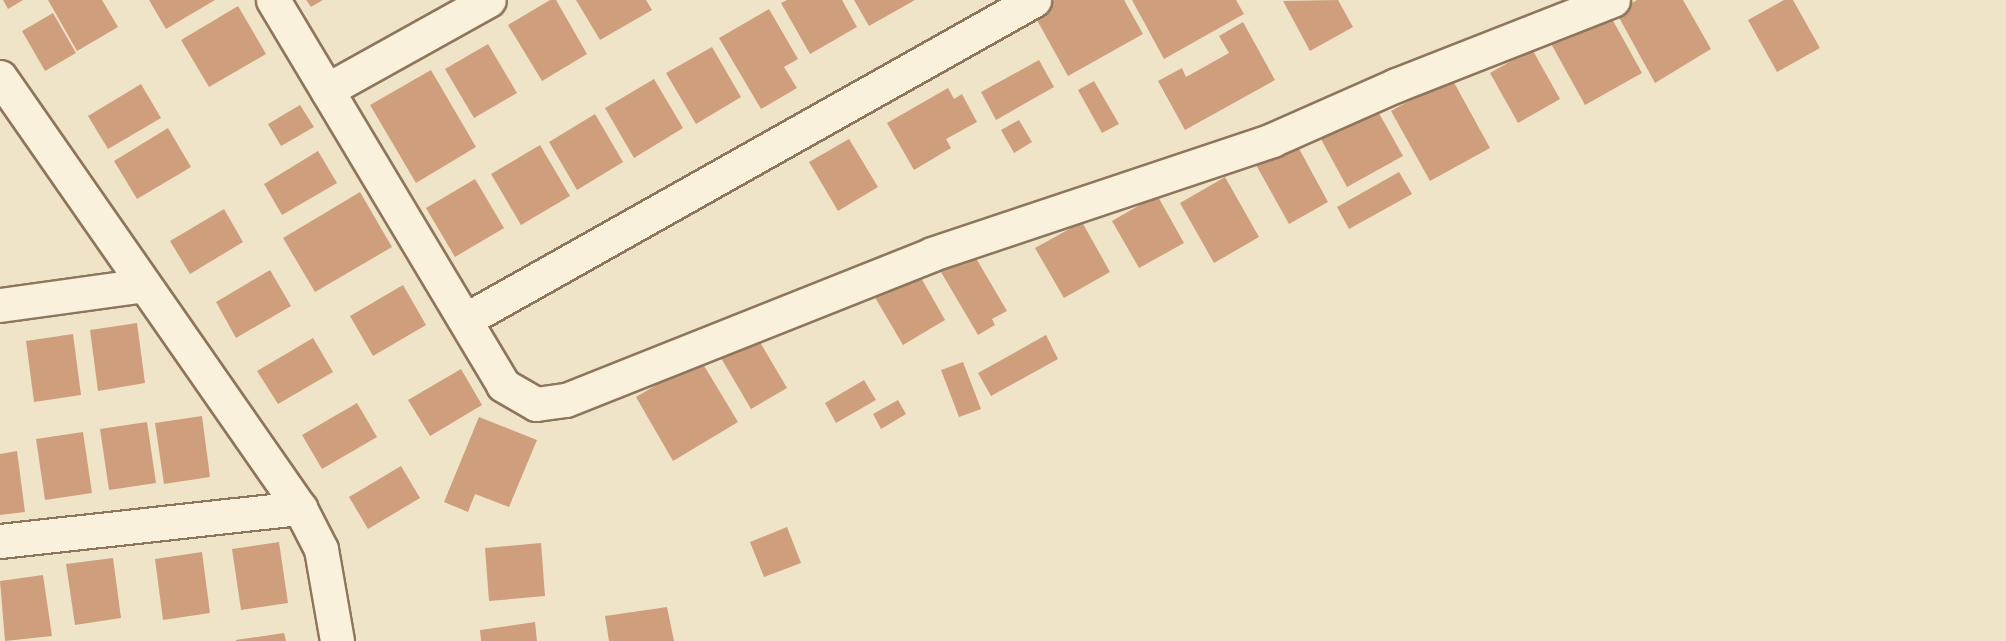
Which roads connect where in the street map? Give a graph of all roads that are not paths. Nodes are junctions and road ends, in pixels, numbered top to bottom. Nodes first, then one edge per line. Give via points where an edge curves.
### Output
1 (273, 0) edge
2 (489, 0) edge
3 (1034, 0) edge
4 (1613, 0) edge
5 (1549, 12) edge
6 (0, 77) edge
7 (327, 90) junction
8 (144, 285) junction
9 (0, 305) edge
10 (465, 320) junction
11 (300, 508) junction
12 (0, 541) edge
13 (337, 641) edge

1 - 7 street
2 - 7 street
3 - 10 street
4 - 5 street
5 - 10 street via 1272,140 932,254 566,400 536,404 503,385
6 - 8 street
7 - 10 street
8 - 9 street
8 - 11 street
11 - 12 street
11 - 13 street via 321,549

